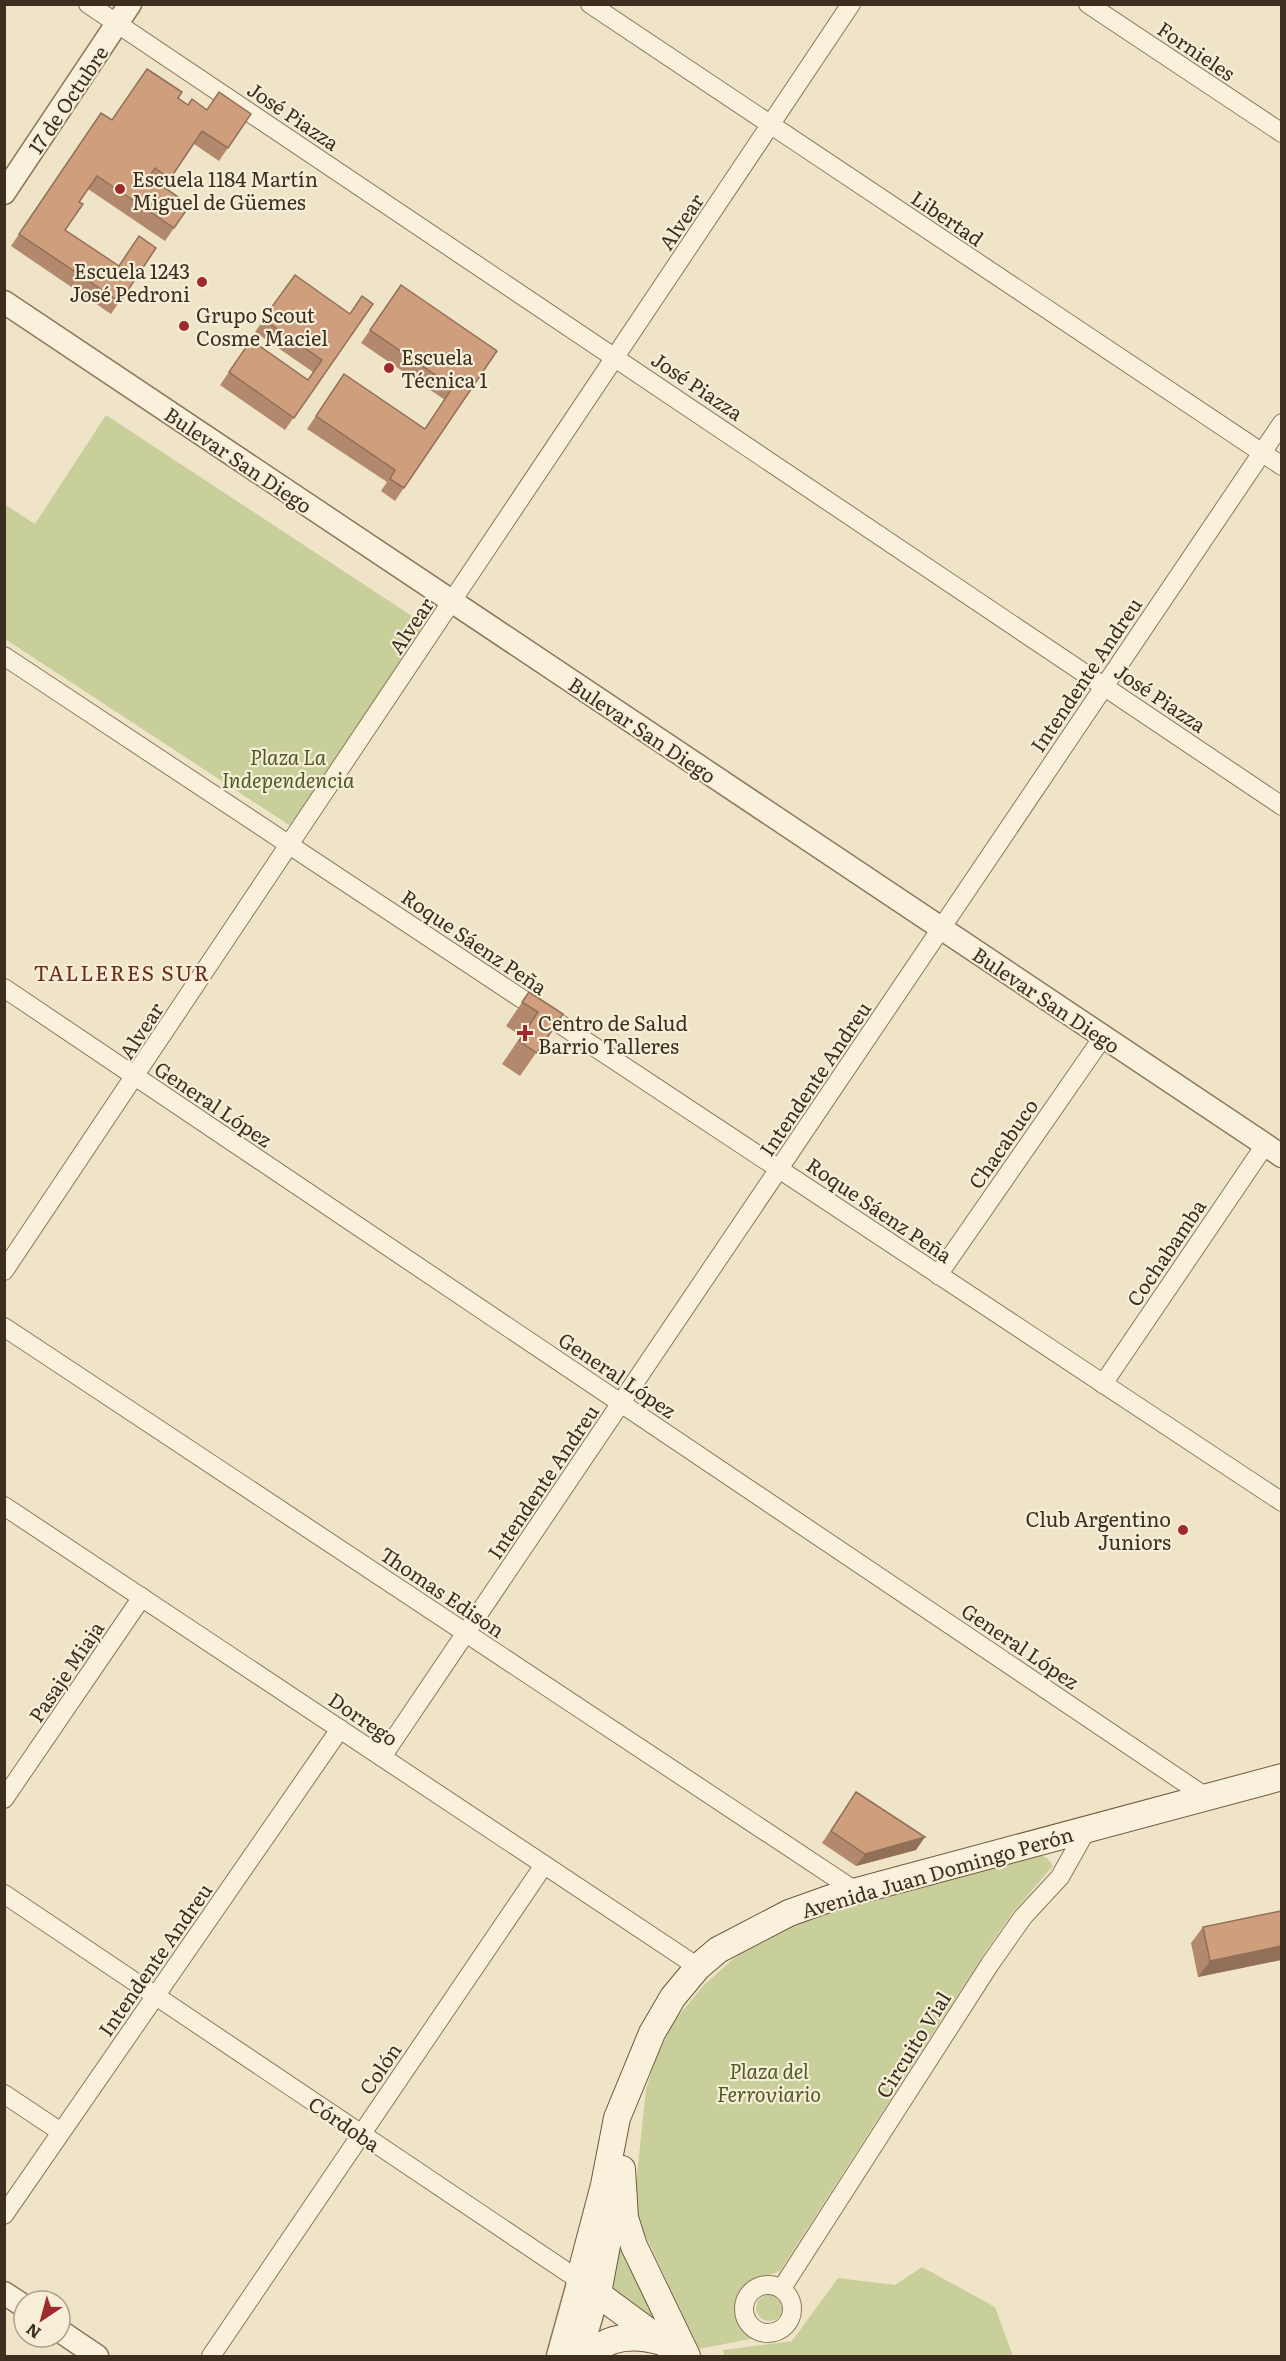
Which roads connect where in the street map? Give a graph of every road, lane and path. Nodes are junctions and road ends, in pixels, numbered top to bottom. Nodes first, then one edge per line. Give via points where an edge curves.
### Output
1 (88, 4) edge
2 (130, 4) edge
3 (852, 4) edge
4 (1088, 4) edge
5 (599, 7) edge
6 (117, 24) junction
7 (771, 125) junction
8 (1281, 133) edge
9 (4, 193) edge
10 (4, 302) edge
11 (616, 357) junction
12 (1281, 423) edge
13 (1262, 451) junction
14 (1281, 466) edge
15 (453, 602) junction
16 (4, 656) edge
17 (1104, 687) junction
18 (1281, 806) edge
19 (289, 844) junction
20 (941, 928) junction
21 (4, 988) edge
22 (1103, 1036) junction
23 (135, 1077) junction
24 (1273, 1150) edge
25 (779, 1169) junction
26 (4, 1271) edge
27 (938, 1275) junction
28 (4, 1327) edge
29 (1103, 1384) junction
30 (621, 1403) junction
31 (1278, 1493) edge
32 (4, 1506) edge
33 (142, 1597) junction
34 (466, 1633) junction
35 (340, 1729) junction
36 (382, 1757) junction
37 (1281, 1777) edge
38 (1206, 1797) junction
39 (4, 1799) edge
40 (1087, 1829) junction
41 (544, 1865) junction
42 (857, 1892) junction
43 (4, 1894) edge
44 (698, 1967) junction
45 (156, 1996) junction
46 (634, 2081) junction
47 (4, 2094) edge
48 (62, 2132) junction
49 (362, 2134) junction
50 (622, 2169) junction
51 (4, 2215) edge
52 (589, 2286) junction
53 (782, 2288) dead end
54 (72, 2339) edge
55 (674, 2350) edge
56 (97, 2356) edge
57 (211, 2356) edge
58 (558, 2356) edge
59 (580, 2356) edge
60 (588, 2356) edge
61 (687, 2356) edge

1 - 6 street, José Piazza
2 - 6 street, 17 de Octubre
3 - 7 street, Alvear
4 - 8 street, Fornieles
5 - 7 street, Libertad
6 - 9 street, 17 de Octubre
6 - 11 street, José Piazza
7 - 11 street, Alvear
7 - 13 street, Libertad
10 - 15 street, Bulevar San Diego
11 - 15 street, Alvear
11 - 17 street, José Piazza
12 - 13 street, Intendente Andreu
13 - 14 street, Libertad
13 - 17 street, Intendente Andreu
15 - 19 street, Alvear
15 - 20 street, Bulevar San Diego
16 - 19 street, Roque Sáenz Peña
17 - 18 street, José Piazza
17 - 20 street, Intendente Andreu
19 - 23 street, Alvear
19 - 25 street, Roque Sáenz Peña
20 - 22 street, Bulevar San Diego
20 - 25 street, Intendente Andreu
21 - 23 street, General López
22 - 24 street, Bulevar San Diego
22 - 27 street, Chacabuco
23 - 26 street, Alvear
23 - 30 street, General López
24 - 29 street, Cochabamba
25 - 27 street, Roque Sáenz Peña
25 - 30 street, Intendente Andreu
27 - 29 street, Roque Sáenz Peña
28 - 34 street, Thomas Edison
29 - 31 street, Roque Sáenz Peña
30 - 34 street, Intendente Andreu
30 - 38 street, General López
32 - 33 street, Dorrego
33 - 35 street, Dorrego
33 - 39 street, Pasaje Miaja
34 - 36 street, Intendente Andreu
34 - 42 street, Thomas Edison
35 - 36 street, Dorrego
35 - 45 street, Intendente Andreu
36 - 41 street, Dorrego
37 - 38 main road, Avenida Juan Domingo Perón
38 - 40 main road, Avenida Juan Domingo Perón
40 - 42 main road, Avenida Juan Domingo Perón
40 - 53 street, Circuito Vial via 1060,1877 1023,1917 990,1964
41 - 44 street, Dorrego
41 - 49 street, Colón
42 - 44 main road, Avenida Juan Domingo Perón via 789,1913 718,1950
43 - 45 street, Córdoba
44 - 46 main road, Avenida Juan Domingo Perón via 673,1997 652,2033
45 - 48 street, Intendente Andreu
45 - 49 street, Córdoba
46 - 50 main road, Avenida Juan Domingo Perón via 632,2122
46 - 52 main road, Avenida Juan Domingo Perón via 617,2118
47 - 48 street
48 - 51 street, Intendente Andreu
49 - 52 street, Córdoba
49 - 57 street, Colón
50 - 52 main road, Avenida Juan Domingo Perón
50 - 61 main road via 625,2218 634,2246
52 - 55 main road, Córdoba
52 - 58 street, Avenida Juan Domingo Perón
52 - 59 street, Avenida Juan Domingo Perón
54 - 56 street
55 - 60 main road via 641,2336 613,2339

